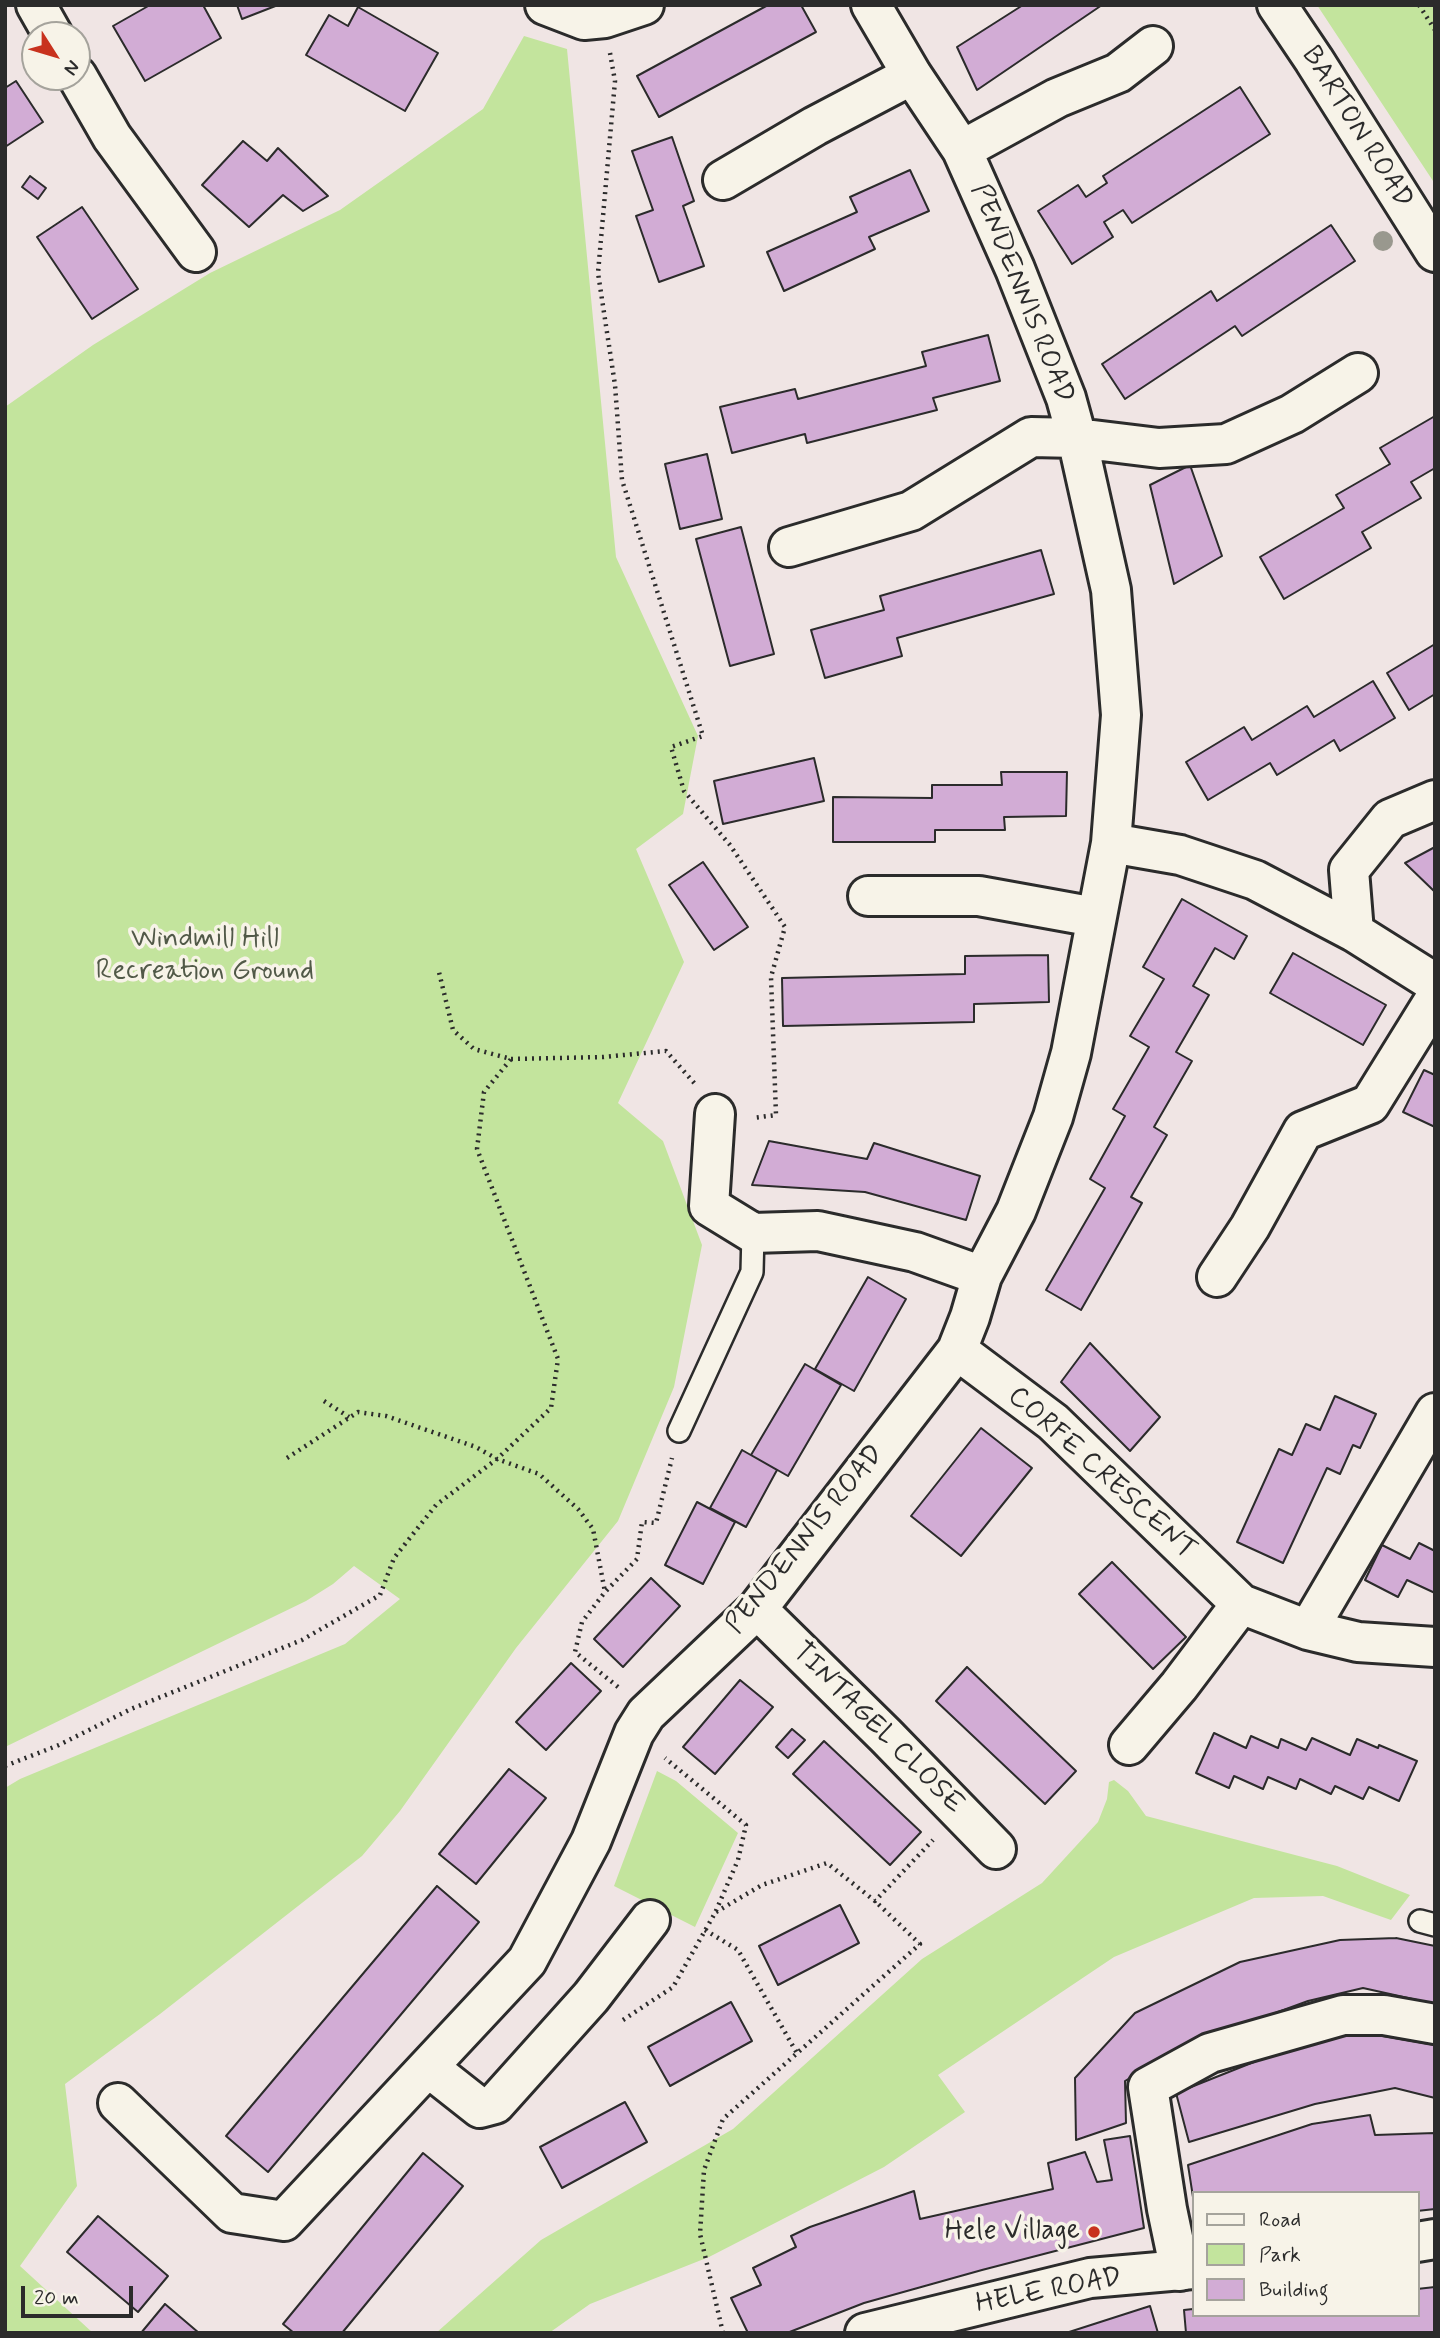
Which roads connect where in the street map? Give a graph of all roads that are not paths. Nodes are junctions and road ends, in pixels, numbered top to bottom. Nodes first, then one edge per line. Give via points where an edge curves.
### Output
1 (36, 5) edge
2 (545, 5) edge
3 (644, 5) edge
4 (871, 5) edge
5 (1277, 5) edge
6 (45, 21) edge
7 (1153, 46) dead end
8 (912, 75) junction
9 (86, 91) edge
10 (962, 150) junction
11 (723, 180) dead end
12 (196, 252) dead end
13 (1435, 252) edge
14 (1357, 373) dead end
15 (1077, 438) junction
16 (789, 547) dead end
17 (1435, 800) edge
18 (1111, 842) junction
19 (868, 896) dead end
20 (1095, 917) junction
21 (1354, 932) junction
22 (1435, 983) edge
23 (1435, 999) edge
24 (715, 1114) road end
25 (753, 1233) junction
26 (982, 1276) junction
27 (1217, 1277) dead end
28 (957, 1350) junction
29 (1435, 1413) edge
30 (679, 1431) road end
31 (1241, 1604) junction
32 (757, 1609) junction
33 (1308, 1630) junction
34 (1435, 1647) edge
35 (1129, 1745) dead end
36 (996, 1849) dead end
37 (650, 1920) dead end
38 (1435, 2024) edge
39 (428, 2067) junction
40 (118, 2103) dead end
41 (1187, 2270) edge
42 (864, 2333) edge

1 - 6 street
2 - 3 street via 584,20
4 - 8 street, PENDENNIS ROAD
5 - 13 street, BARTON ROAD
7 - 10 street, PENDENNIS ROAD via 1118,73 1058,98
8 - 10 street, PENDENNIS ROAD
8 - 11 street
9 - 12 street via 112,137
10 - 15 street, PENDENNIS ROAD via 1015,268
14 - 15 street, PENDENNIS ROAD via 1292,414 1226,444 1159,447
15 - 16 street, PENDENNIS ROAD via 1031,438 911,511
15 - 18 street, PENDENNIS ROAD via 1112,604 1121,715
17 - 21 street via 1390,819 1349,870
18 - 20 street, PENDENNIS ROAD
18 - 21 street via 1180,855 1255,880
19 - 20 street via 979,896
20 - 26 street, PENDENNIS ROAD via 1071,1053 1053,1117 1016,1211
21 - 22 street
23 - 27 street via 1370,1104 1303,1131
24 - 25 street via 709,1206
25 - 26 street via 818,1231 915,1252
25 - 30 lane via 752,1272
26 - 28 street, PENDENNIS ROAD
28 - 31 street, CORFE CRESCENT via 1053,1422
28 - 32 street, PENDENNIS ROAD
29 - 33 street
31 - 33 street, CORFE CRESCENT
31 - 35 street
32 - 36 street, TINTAGEL CLOSE
32 - 39 street, PENDENNIS ROAD via 640,1724 591,1841 527,1961
33 - 34 street, CORFE CRESCENT via 1358,1642
37 - 39 street via 591,1997 495,2104 480,2108
38 - 41 street via 1384,2015 1343,2015 1210,2053 1148,2087
39 - 40 street, PENDENNIS ROAD via 284,2221 232,2213
41 - 42 street, HELE ROAD via 1090,2278

